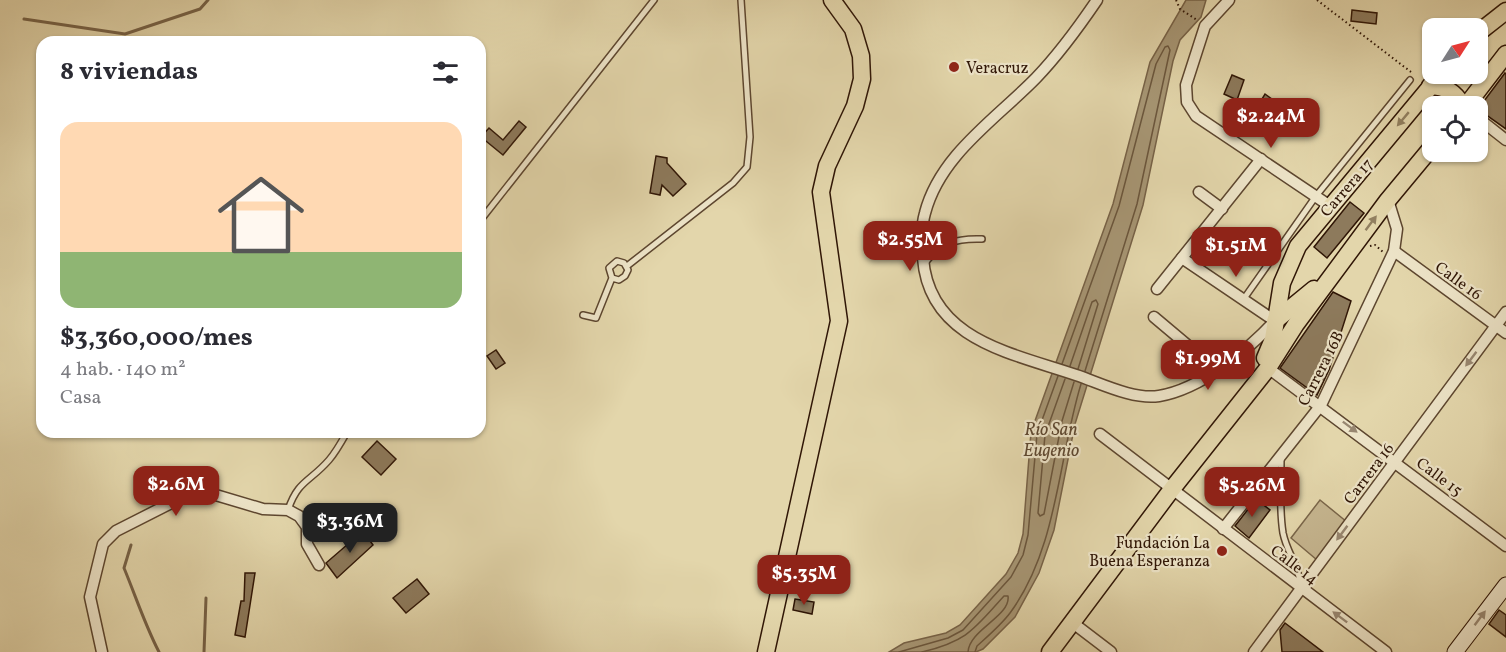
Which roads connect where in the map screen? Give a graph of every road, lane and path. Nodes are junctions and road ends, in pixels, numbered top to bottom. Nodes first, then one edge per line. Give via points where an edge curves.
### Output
1 (654, 0) edge
2 (741, 0) edge
3 (832, 0) edge
4 (1097, 0) edge
5 (1176, 0) edge
6 (1229, 0) edge
7 (1317, 0) edge
8 (1506, 11) edge
9 (1198, 21) dead end
10 (1488, 25) edge
11 (1506, 54) edge
12 (1411, 72) dead end
13 (1410, 80) dead end
14 (1432, 84) edge
15 (1440, 84) edge
16 (1455, 96) edge
17 (1472, 96) edge
18 (1488, 126) edge
19 (1506, 140) edge
20 (1261, 159) junction
21 (1422, 159) edge
22 (1199, 192) dead end
23 (1388, 200) junction
24 (1323, 201) junction
25 (1222, 209) junction
26 (486, 213) edge
27 (982, 239) dead end
28 (1394, 251) junction
29 (1182, 258) junction
30 (924, 265) junction
31 (627, 266) junction
32 (1336, 270) junction
33 (612, 278) junction
34 (1157, 289) dead end
35 (1243, 300) junction
36 (1506, 312) edge
37 (583, 315) dead end
38 (1154, 317) dead end
39 (1275, 321) junction
40 (1496, 325) junction
41 (1506, 333) edge
42 (1268, 368) junction
43 (1217, 370) junction
44 (1256, 381) junction
45 (1321, 405) junction
46 (1100, 434) dead end
47 (343, 438) edge
48 (1281, 456) junction
49 (1395, 461) junction
50 (1172, 489) junction
51 (288, 510) junction
52 (1223, 529) junction
53 (1506, 546) edge
54 (319, 565) dead end
55 (1506, 585) edge
56 (1301, 588) junction
57 (1073, 623) junction
58 (102, 652) edge
59 (766, 652) edge
60 (1050, 652) edge
61 (1111, 652) edge
62 (1254, 652) edge
63 (1386, 652) edge
64 (1455, 652) edge

1 - 26 lane
2 - 31 lane via 750,137 747,167 733,183
3 - 59 main road via 853,29 861,56 862,79 855,106 827,166 821,192 839,321
4 - 30 street via 1037,77 946,168 924,214
5 - 9 path via 1180,9
6 - 20 street via 1204,26 1186,85 1187,102 1196,116
7 - 12 path
8 - 10 main road
11 - 17 main road
13 - 24 lane
14 -> 24 main road, Carrera 17
15 - 16 main road
18 - 19 street
20 - 24 street
20 - 25 street
21 - 23 main road, Carrera 17
22 - 25 street
23 - 28 street, Carrera 16B via 1397,229
32 -> 23 main road, Carrera 17
24 - 35 lane
24 - 39 main road, Carrera 17 via 1292,258 1282,283
25 - 29 street
27 - 30 lane via 960,238 942,244
28 - 40 street, Calle 16
28 - 45 street, Carrera 16B
29 - 34 street
29 - 35 street
30 - 43 street via 934,299 950,321 973,338 1011,353 1147,397 1159,396
31 - 33 lane via 623,279
31 - 33 lane via 617,261 611,264
32 - 39 main road
32 - 42 main road, Carrera 17
33 - 37 lane via 596,318
35 - 39 street
36 - 40 street, Carrera 16
38 - 43 street
39 - 43 street via 1243,352
39 - 44 main road, Carrera 17 via 1273,339
40 - 41 street, Calle 16
40 -> 49 street, Carrera 16
42 - 44 main road, Carrera 17
42 - 45 street, Calle 15
44 - 50 main road, Carrera 17
45 - 48 street, Carrera 16B
45 -> 49 street, Calle 15
46 - 50 street, Calle 14
47 - 51 lane via 331,458 295,490
48 - 52 street, Carrera 16B
48 - 56 lane via 1283,535 1299,569
49 - 53 street, Calle 15
49 -> 56 street, Carrera 16
50 - 52 street, Calle 14
50 - 57 main road, Carrera 17
51 - 54 street via 307,527 307,544
51 - 58 street via 263,509 209,493 185,496 116,531 103,544 90,597
52 - 56 street, Calle 14
64 -> 55 main road
56 - 62 street, Carrera 16
63 -> 56 street, Calle 14
57 - 60 main road, Carrera 17
57 - 61 street

